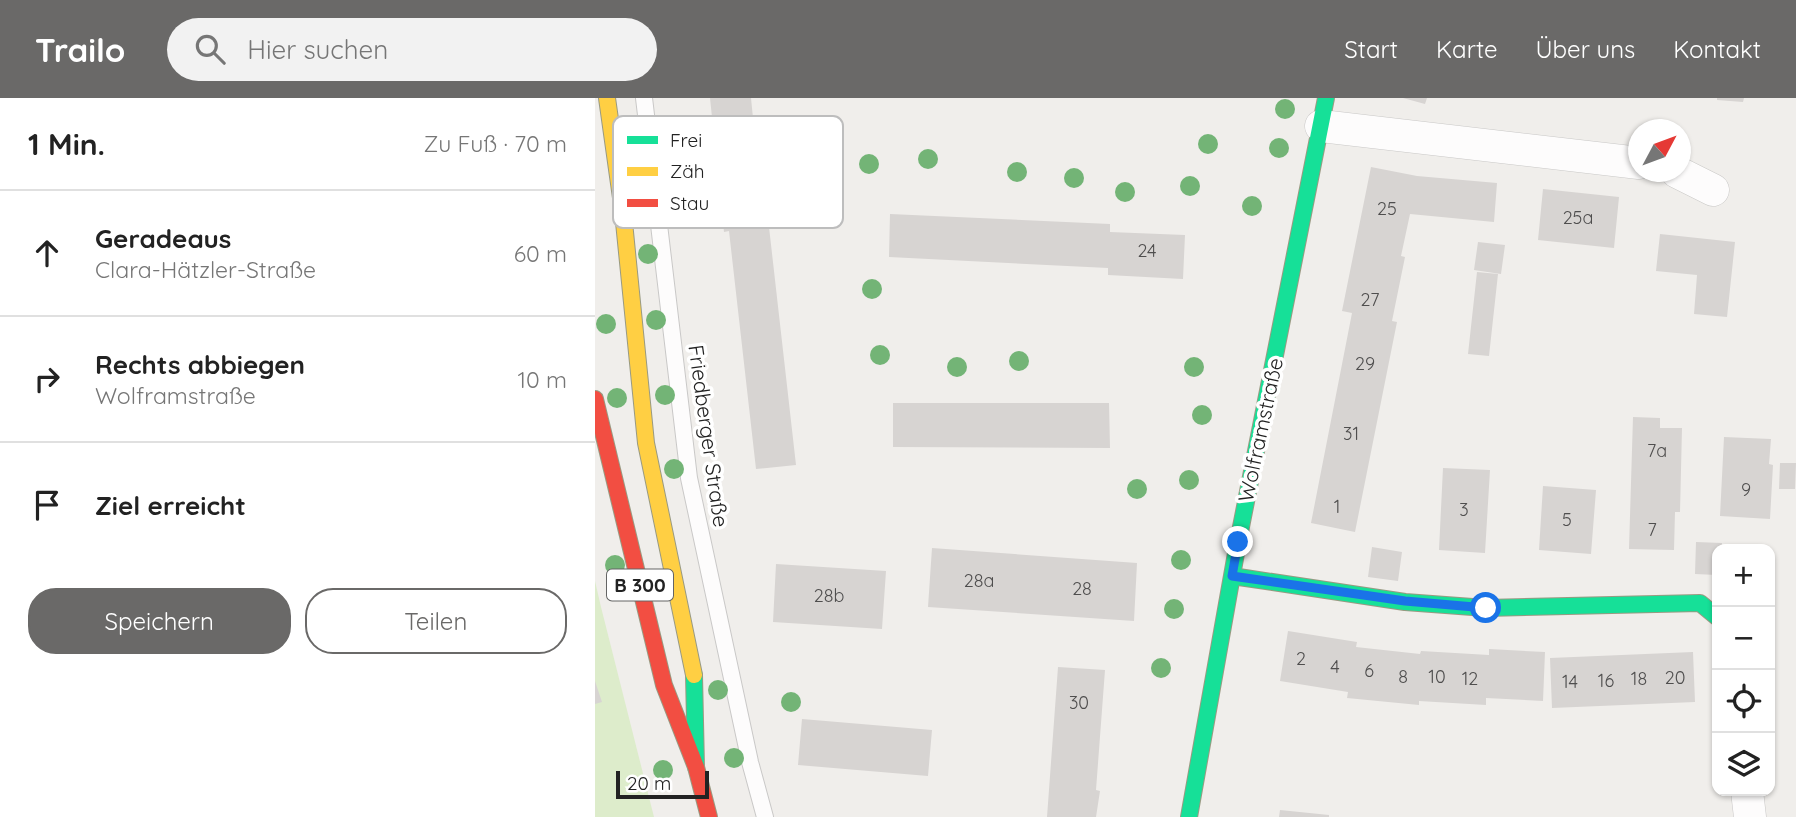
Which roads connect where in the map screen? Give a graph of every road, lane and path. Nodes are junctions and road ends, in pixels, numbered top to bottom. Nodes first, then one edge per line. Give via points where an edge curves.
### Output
1 (607, 98) edge
2 (644, 98) edge
3 (1323, 112) edge
4 (646, 116) edge
5 (613, 141) edge
6 (1628, 161) edge
7 (1691, 179) edge
8 (1713, 190) dead end
9 (625, 228) edge
10 (659, 228) edge
11 (595, 399) edge
12 (1232, 576) junction
13 (1712, 613) edge
14 (696, 767) junction
15 (1748, 796) edge
16 (709, 817) edge
17 (765, 817) edge
18 (1189, 817) edge
19 (1750, 817) edge

1 - 5 street, B 300
2 - 4 lane, Friedberger Straße
3 - 6 street, Wolframstraße
3 - 12 street, Wolframstraße
7 - 8 street
9 - 14 street, B 300 via 646,443 694,673
10 - 17 lane, Friedberger Straße via 689,478
11 - 14 street, B 300 via 664,685
12 - 13 street via 1391,600 1486,608 1700,603
12 - 18 street, Wolframstraße
14 - 16 street, B 300
15 - 19 street

